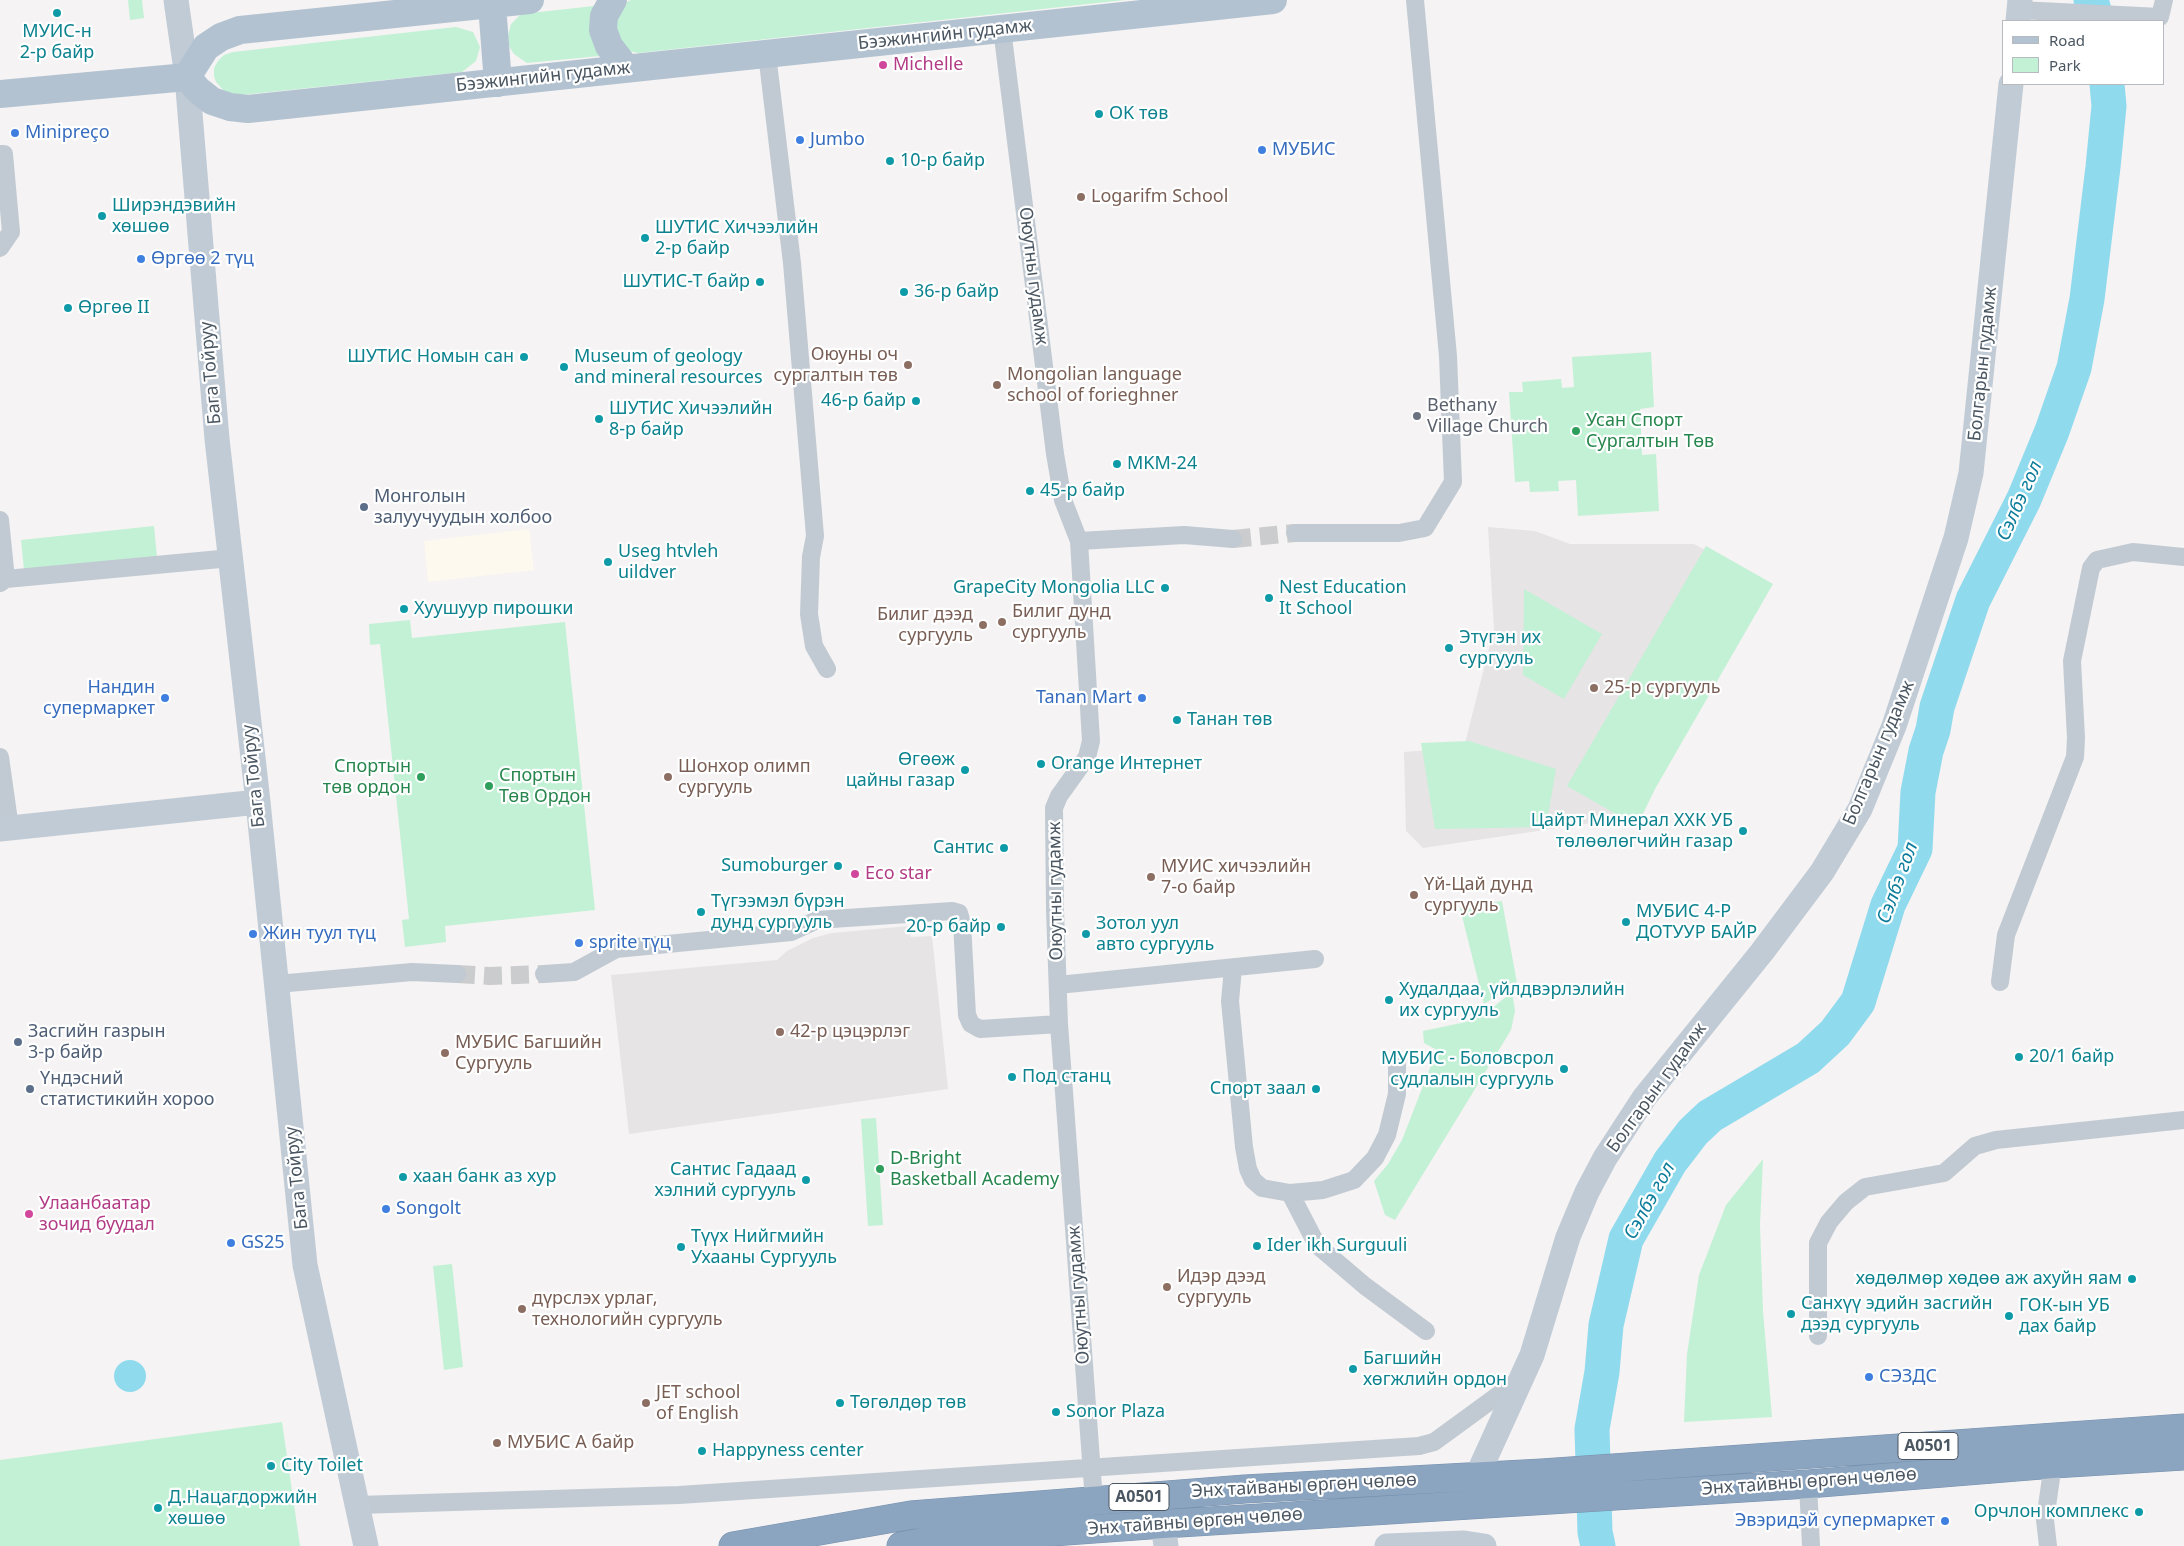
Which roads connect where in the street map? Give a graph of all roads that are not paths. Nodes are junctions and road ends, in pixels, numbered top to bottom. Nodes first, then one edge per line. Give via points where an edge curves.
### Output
1 (176, 0) edge
2 (530, 0) edge
3 (613, 0) edge
4 (1273, 0) edge
5 (1415, 0) edge
6 (2164, 0) edge
7 (1237, 2) edge
8 (492, 5) junction
9 (1132, 7) edge
10 (2024, 11) edge
11 (1002, 29) junction
12 (768, 54) junction
13 (626, 68) junction
14 (187, 77) junction
15 (498, 83) junction
16 (2011, 85) edge
17 (0, 94) edge
18 (0, 154) edge
19 (0, 248) edge
20 (0, 520) edge
21 (1295, 533) tunnel mouth
22 (1232, 539) tunnel mouth
23 (1079, 541) junction
24 (2184, 557) edge
25 (231, 558) junction
26 (3, 581) edge
27 (827, 669) dead end
28 (0, 757) edge
29 (258, 802) junction
30 (5, 828) edge
31 (1315, 959) dead end
32 (1233, 968) junction
33 (457, 974) tunnel mouth
34 (544, 974) tunnel mouth
35 (2000, 982) dead end
36 (277, 984) junction
37 (1058, 985) junction
38 (1059, 1024) junction
39 (1397, 1065) dead end
40 (2184, 1120) edge
41 (1290, 1193) junction
42 (1426, 1331) dead end
43 (1818, 1336) dead end
44 (1519, 1380) junction
45 (2184, 1428) edge
46 (2184, 1456) edge
47 (2053, 1464) junction
48 (1091, 1469) junction
49 (1477, 1476) junction
50 (1672, 1478) junction
51 (1808, 1484) junction
52 (1094, 1501) junction
53 (358, 1505) junction
54 (1165, 1535) edge
55 (366, 1546) edge
56 (733, 1546) edge
57 (901, 1546) edge
58 (1387, 1546) edge
59 (1484, 1546) edge
60 (1810, 1546) edge
61 (2048, 1546) edge

1 - 14 street, Бага Тойруу
2 - 8 main road
3 - 13 main road via 604,16 603,30 609,46
4 - 7 main road, Бээжингийн гудамж
5 - 21 street via 1448,356 1453,482 1424,528 1399,533
6 - 10 street via 2160,17
7 - 9 main road, Бээжингийн гудамж
8 - 14 main road via 240,30 206,47
8 - 15 main road
9 - 11 main road, Бээжингийн гудамж
11 - 12 main road, Бээжингийн гудамж
11 - 23 street, Оюутны гудамж via 1055,454 1063,500
12 - 13 main road, Бээжингийн гудамж
12 - 27 street via 792,262 815,536 809,614 814,646
13 - 15 main road, Бээжингийн гудамж
14 - 15 main road, Бээжингийн гудамж via 212,102 248,109
14 - 17 main road
14 - 25 street, Бага Тойруу via 217,439
16 - 44 street, Болгарын гудамж via 1971,473 1956,538 1894,726 1860,809 1822,872 1644,1098 1605,1158 1571,1230 1532,1355
18 - 19 street via 4,154 11,232
20 - 26 street
22 - 23 street via 1184,535
23 - 37 street, Оюутны гудамж via 1091,741 1087,757 1054,808
24 - 35 street via 2133,552 2097,560 2091,568 2072,661 2074,756 2006,935
25 - 26 street
25 - 29 street, Бага Тойруу
28 - 30 street
29 - 30 street
29 - 36 street, Бага Тойруу
31 - 32 street
32 - 37 street
32 - 41 street via 1230,1001 1248,1169 1262,1188
33 - 36 street via 412,972
34 - 38 street via 574,972 616,949 791,932 817,920 952,911 959,913 962,923 967,1014 971,1024 980,1029
36 - 53 street, Бага Тойруу via 305,1265
37 - 38 street, Оюутны гудамж
38 - 48 street, Оюутны гудамж
39 - 41 street via 1398,1094 1387,1135 1375,1158 1354,1180 1323,1190
40 - 43 street via 1996,1140 1975,1146 1944,1173 1865,1187 1828,1222 1818,1243
41 - 42 street via 1317,1245
44 - 48 street via 1434,1442 1419,1446
44 - 49 street, Болгарын гудамж
45 - 50 highway, Энх тайвны өргөн чөлөө / A0501
46 - 47 highway, Энх тайвны өргөн чөлөө / A0501
47 - 51 highway, Энх тайвны өргөн чөлөө / A0501
47 - 61 street via 2045,1520
48 - 52 street, Оюутны гудамж
48 - 53 street via 680,1495
49 - 50 highway, Энх тайваны өргөн чөлөө / A0501 via 1547,1473
49 - 52 highway, Энх тайваны өргөн чөлөө / A0501
50 - 51 highway, Энх тайвны өргөн чөлөө / A0501
50 - 54 highway, Энх тайвны өргөн чөлөө / A0501 via 1550,1500
51 - 60 street
52 - 56 highway, Энх тайваны өргөн чөлөө / A0501 via 911,1515
53 - 55 street, Бага Тойруу
54 - 57 highway, Энх тайвны өргөн чөлөө / A0501 via 929,1542
58 - 59 street via 1464,1543

